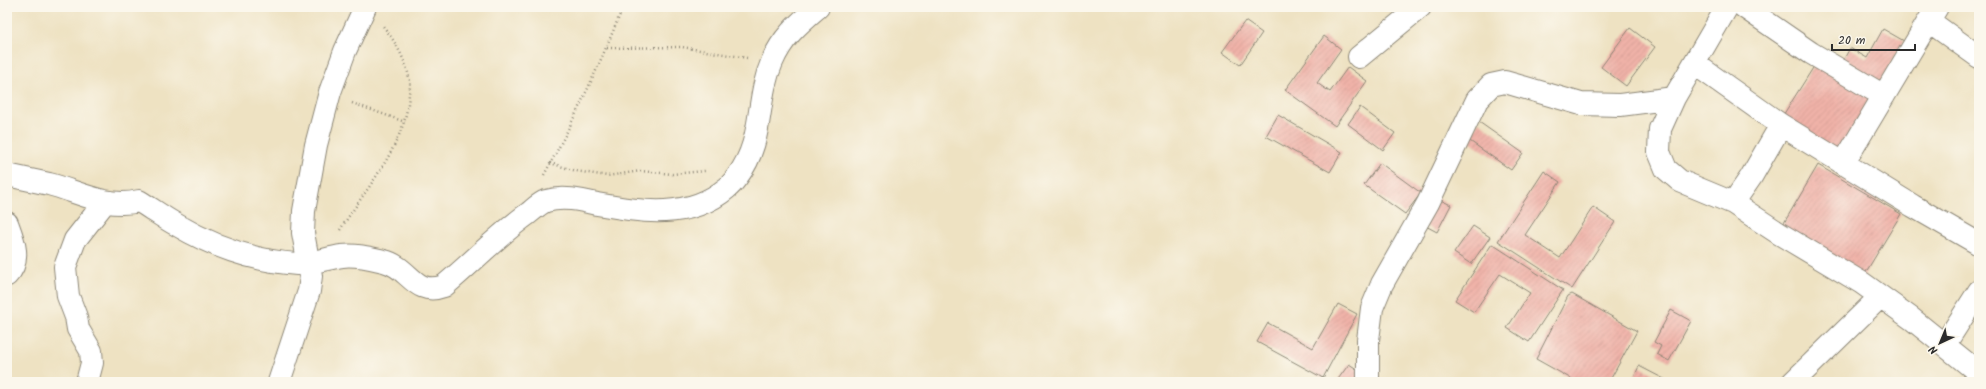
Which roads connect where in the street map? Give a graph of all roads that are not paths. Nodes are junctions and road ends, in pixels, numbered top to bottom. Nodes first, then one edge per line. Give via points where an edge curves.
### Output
1 (365, 7) edge
2 (818, 7) edge
3 (1420, 7) edge
4 (1727, 7) edge
5 (1744, 7) edge
6 (1933, 14) edge
7 (1359, 57) dead end
8 (1979, 57) edge
9 (1694, 64) junction
10 (1884, 96) junction
11 (1674, 98) junction
12 (1781, 125) junction
13 (1843, 164) junction
14 (7, 175) edge
15 (105, 202) junction
16 (1733, 202) junction
17 (7, 223) edge
18 (1979, 244) edge
19 (309, 263) junction
20 (7, 275) edge
21 (1979, 291) edge
22 (1880, 297) junction
23 (1945, 344) junction
24 (1979, 373) edge
25 (87, 382) edge
26 (279, 382) edge
27 (1368, 382) edge
28 (1793, 382) edge

1 - 19 street via 330,92 316,145 304,210 303,233
2 - 19 street via 791,30 780,45 771,63 764,88 754,146 745,166 728,188 713,199 689,209 662,212 633,210 569,198 545,201 518,220 444,286 434,290 417,285 396,265 386,261 352,256
3 - 7 street
4 - 9 street
5 - 10 street via 1811,54
6 - 8 street
6 - 10 street
9 - 11 street
9 - 12 street
10 - 13 street
11 - 16 street via 1660,129 1659,152 1666,169 1680,180
11 - 27 street via 1620,105 1581,104 1505,82 1491,85 1477,100 1428,204 1382,284 1372,308 1368,340
12 - 13 street
12 - 16 street via 1751,177
13 - 18 street
14 - 15 street
15 - 19 street via 125,204 139,201 193,234 238,253 264,260
15 - 25 street via 75,240 65,267 68,296 78,329 91,351 92,363
16 - 22 street
17 - 20 street via 16,252 15,261
19 - 26 street via 309,291
21 - 23 street
22 - 23 street
22 - 28 street
23 - 24 street

